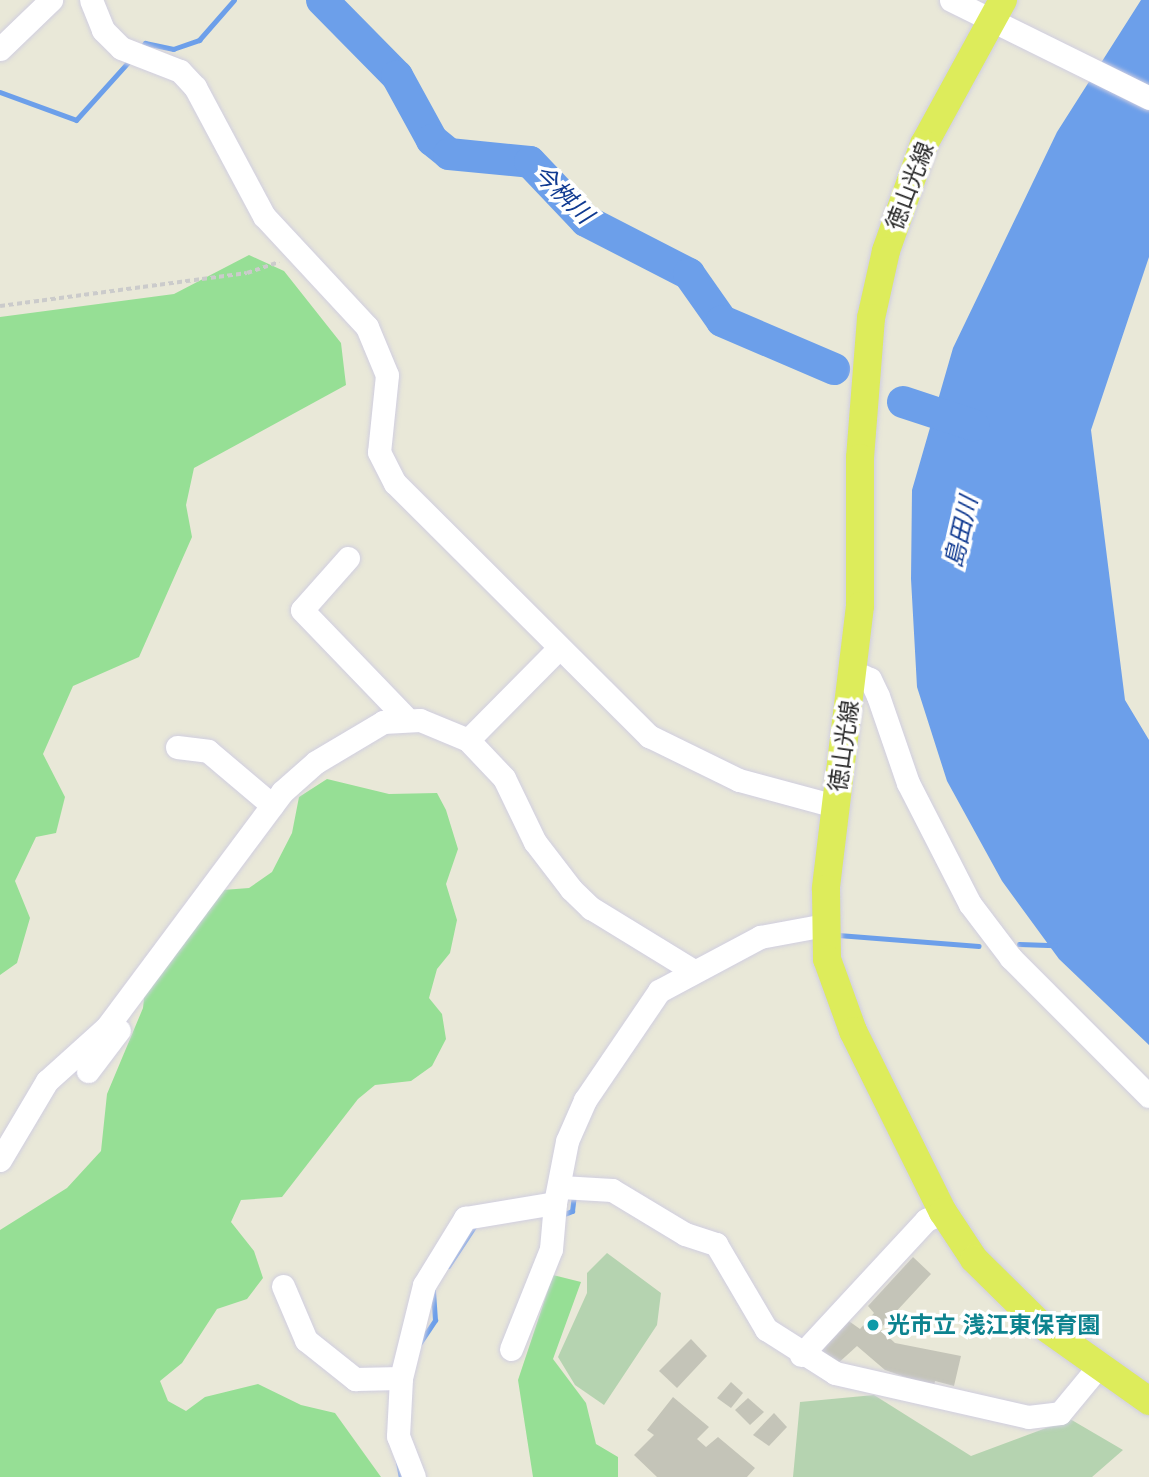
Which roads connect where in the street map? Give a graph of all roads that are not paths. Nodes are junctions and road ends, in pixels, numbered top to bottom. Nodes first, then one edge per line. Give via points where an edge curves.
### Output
1 (51, 0) edge
2 (92, 0) edge
3 (951, 0) edge
4 (1001, 18) edge
5 (0, 49) edge
6 (1149, 98) edge
7 (348, 558) dead end
8 (558, 649) junction
9 (854, 672) junction
10 (406, 718) junction
11 (468, 740) junction
12 (177, 747) dead end
13 (272, 805) junction
14 (835, 806) junction
15 (825, 925) junction
16 (694, 971) junction
17 (136, 982) junction
18 (88, 1071) dead end
19 (1149, 1096) edge
20 (0, 1160) edge
21 (558, 1195) junction
22 (943, 1212) junction
23 (283, 1286) dead end
24 (511, 1349) dead end
25 (801, 1355) junction
26 (1098, 1367) junction
27 (401, 1378) junction
28 (1149, 1401) edge
29 (414, 1477) edge

1 - 5 street
2 - 8 street via 103,30 121,48 180,71 195,87 264,216 367,327 387,375 379,452 384,468
3 - 4 street
4 - 6 street
4 - 9 main road, 徳山光線 via 924,144 886,251 871,318
7 - 10 street via 302,610
8 - 11 street
8 - 14 street via 649,736 738,780
9 - 14 main road, 徳山光線
9 - 19 street via 870,679 908,783 970,904 1011,958
10 - 11 street
10 - 13 street via 383,722 347,741
11 - 16 street via 504,778 535,842 571,889 591,908
12 - 13 street via 208,751
13 - 17 street
14 - 15 main road, 徳山光線
15 - 16 street via 781,930
15 - 22 main road, 徳山光線 via 836,991
16 - 21 street via 649,1000 584,1100 567,1141
17 - 18 street via 130,1013
17 - 20 street via 107,1027 47,1081
21 - 24 street via 551,1249
21 - 25 street via 612,1190 685,1234 716,1244 766,1329
21 - 27 street via 465,1218 424,1284
22 - 25 street via 926,1220
22 - 26 main road, 徳山光線 via 1001,1288
23 - 27 street via 306,1340 355,1379
25 - 26 street via 835,1373 1028,1417 1060,1413
26 - 28 main road, 徳山光線
27 - 29 street via 398,1436

